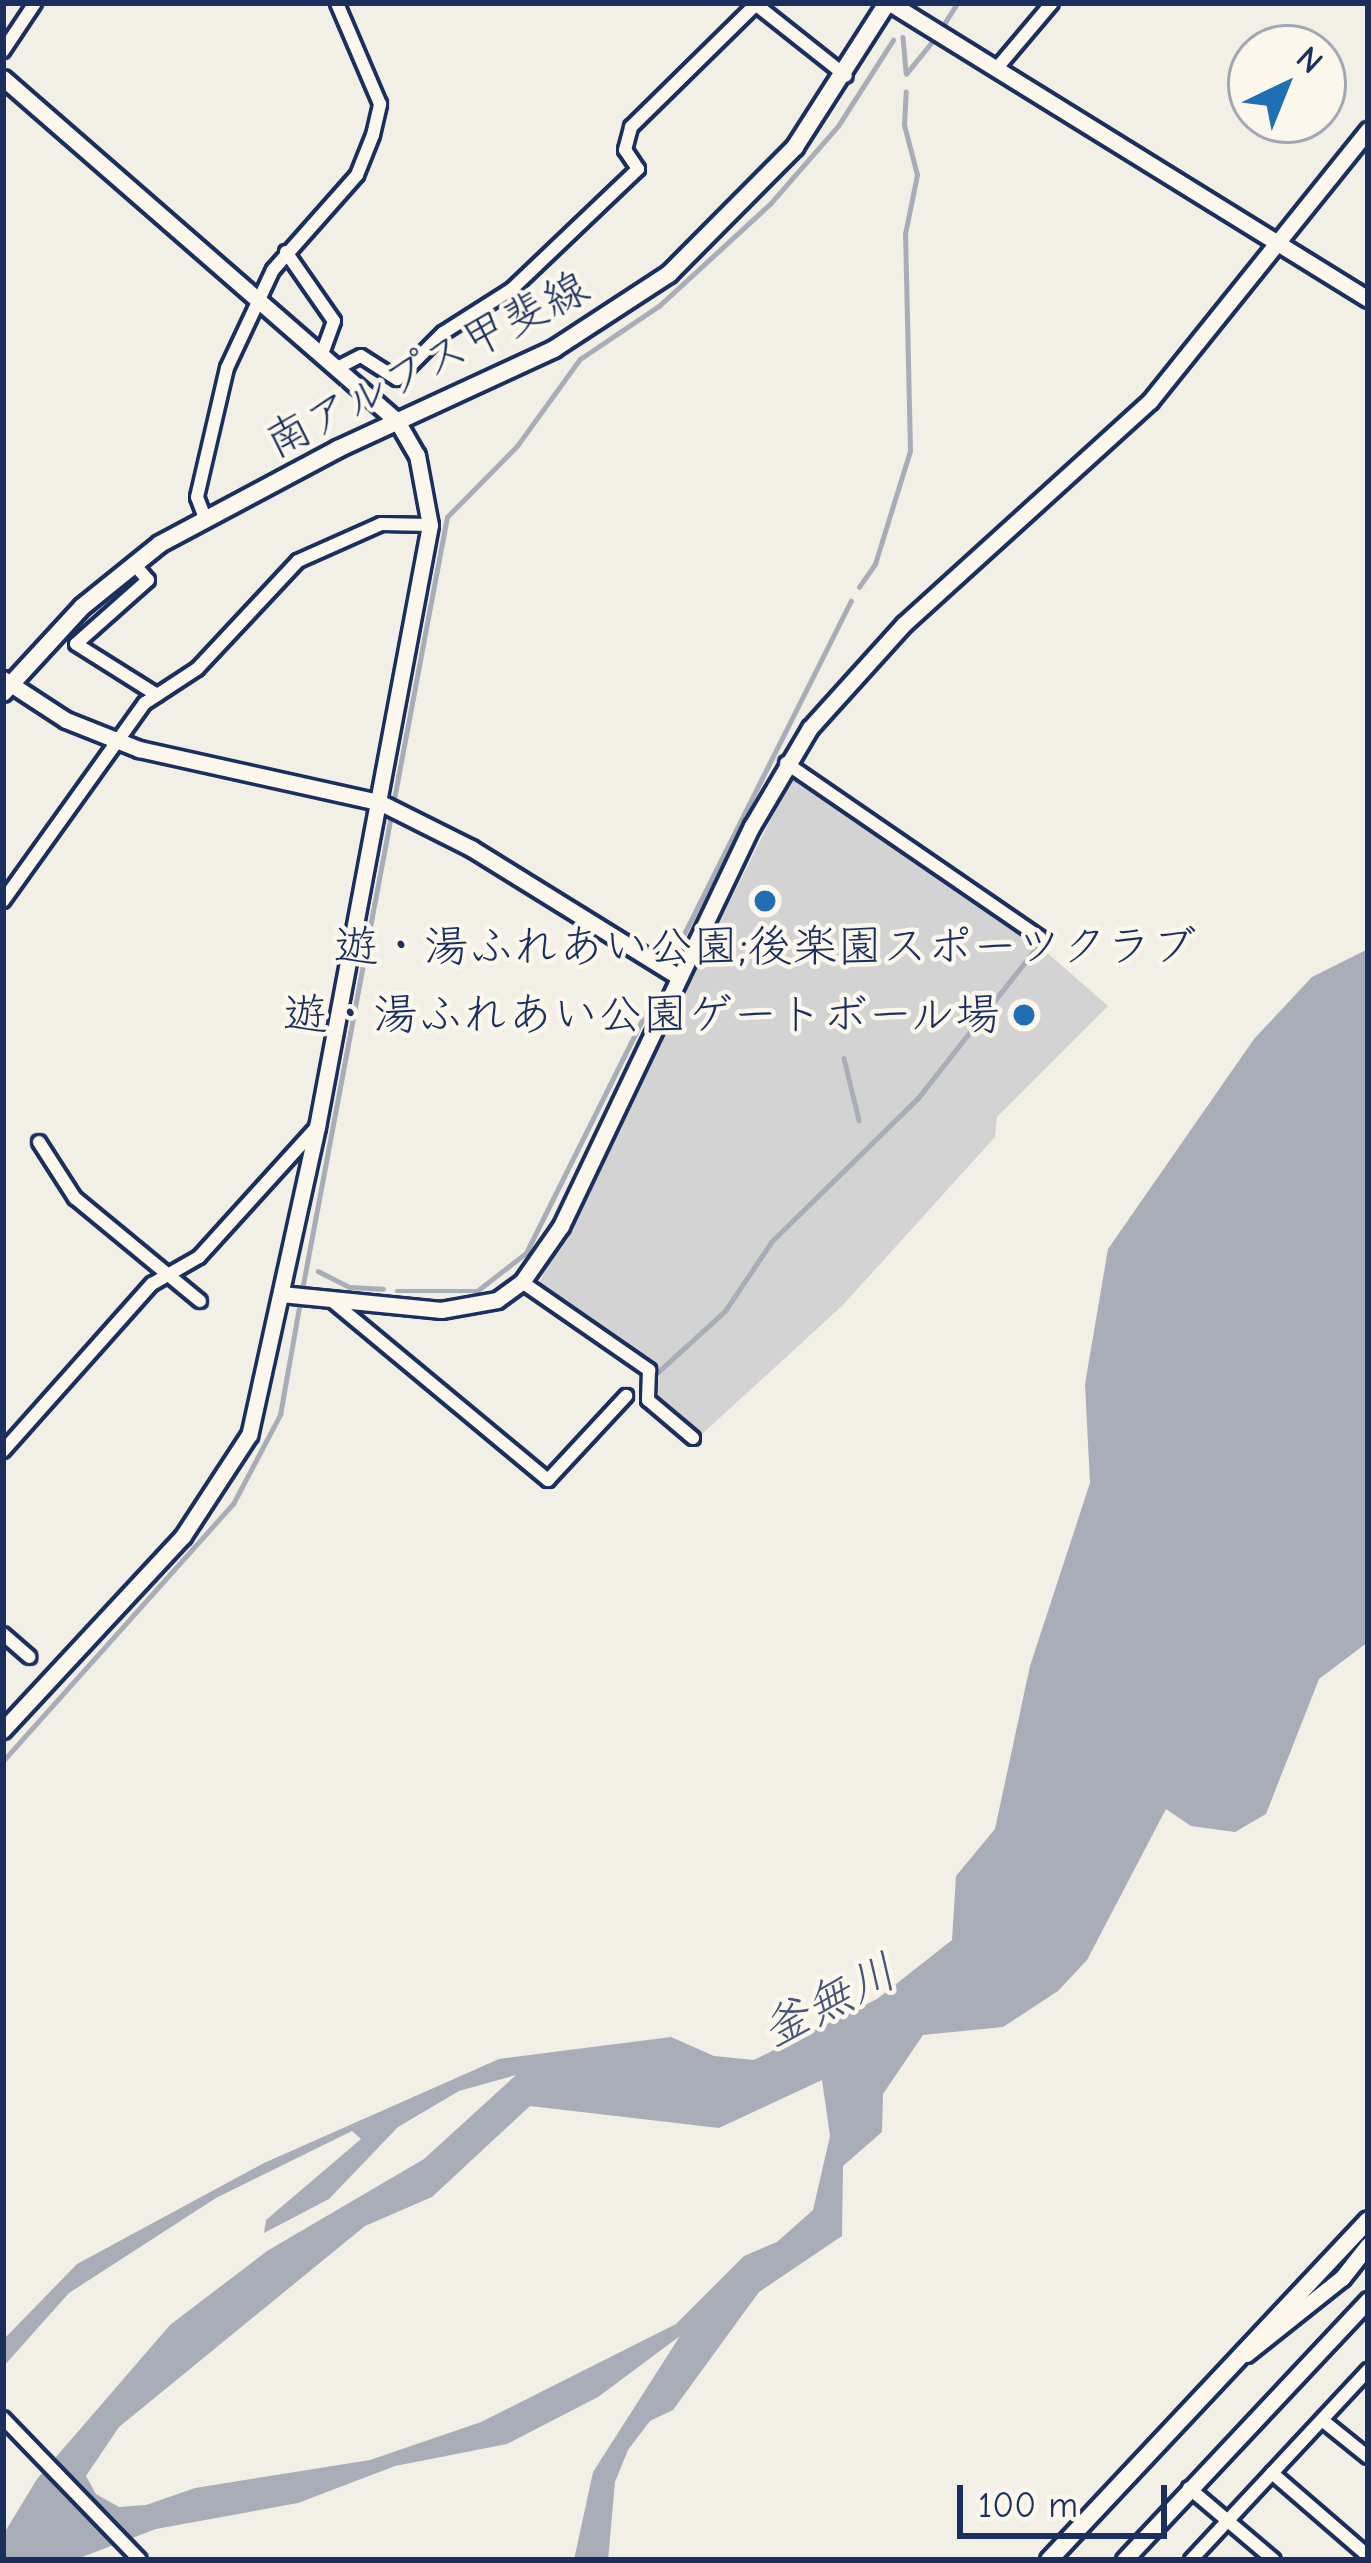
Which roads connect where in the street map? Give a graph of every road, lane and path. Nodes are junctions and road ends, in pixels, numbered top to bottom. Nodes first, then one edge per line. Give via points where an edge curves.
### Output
1 (34, 3) edge
2 (337, 3) edge
3 (888, 3) edge
4 (1052, 3) edge
5 (755, 4) edge
6 (3, 51) edge
7 (997, 68) junction
8 (846, 76) junction
9 (3, 78) edge
10 (1368, 130) edge
11 (1277, 246) junction
12 (286, 252) junction
13 (1368, 299) edge
14 (261, 301) junction
15 (323, 351) junction
16 (340, 366) junction
17 (397, 422) junction
18 (205, 518) junction
19 (430, 525) junction
20 (134, 564) junction
21 (5, 685) edge
22 (157, 695) junction
23 (116, 741) junction
24 (786, 763) junction
25 (379, 802) junction
26 (3, 901) edge
27 (1041, 938) dead end
28 (680, 977) junction
29 (316, 1127) junction
30 (39, 1142) dead end
31 (162, 1276) junction
32 (522, 1282) junction
33 (281, 1294) junction
34 (331, 1300) junction
35 (200, 1301) dead end
36 (626, 1396) dead end
37 (693, 1438) dead end
38 (3, 1451) edge
39 (3, 1634) edge
40 (29, 1657) dead end
41 (3, 1730) edge
42 (1368, 2220) edge
43 (1368, 2245) edge
44 (1342, 2278) junction
45 (1368, 2300) edge
46 (1241, 2355) junction
47 (1368, 2370) edge
48 (3, 2418) edge
49 (1322, 2420) junction
50 (1368, 2457) edge
51 (1272, 2473) junction
52 (1189, 2488) junction
53 (1228, 2521) junction
54 (1368, 2556) edge
55 (140, 2560) edge
56 (1048, 2560) edge
57 (1124, 2560) edge
58 (1191, 2560) edge
59 (1274, 2560) edge

1 - 6 street
2 - 12 street via 380,104 357,175
3 - 7 street
3 - 8 main road, 南アルプス甲斐線
4 - 7 street
5 - 8 street
5 - 16 street via 631,127 625,151 638,170 512,289 443,333 397,379 361,356
7 - 11 street
8 - 17 main road, 南アルプス甲斐線 via 758,191 669,274 554,350
9 - 14 street
10 - 11 street
11 - 13 street
11 - 24 street via 1150,401 863,664
12 - 14 street
12 - 15 street via 334,320
14 - 15 street
14 - 18 street via 227,368 197,497
15 - 16 street
16 - 17 street
17 - 18 main road, 南アルプス甲斐線
17 - 19 street via 421,469
18 - 20 main road, 南アルプス甲斐線
19 - 22 street via 381,524 298,561 196,669
19 - 25 street
20 - 21 main road, 南アルプス甲斐線
20 - 22 street via 148,580 76,644
21 - 23 street
22 - 23 street
23 - 25 street
23 - 26 street
24 - 27 street
24 - 28 street
25 - 28 street via 472,848
25 - 29 street
28 - 32 street via 561,1226
29 - 31 street via 199,1257
29 - 33 street
30 - 31 street via 75,1198
31 - 35 street
31 - 38 street
32 - 34 street via 473,1309
32 - 37 street via 649,1370 648,1400
33 - 34 street
33 - 41 street via 260,1401 228,1473 183,1536
34 - 36 street via 548,1480
39 - 40 street
42 - 46 main road
43 - 44 street
44 - 45 street
44 - 46 street
45 - 52 street
46 - 56 main road
47 - 49 street
48 - 55 street
49 - 50 street
49 - 51 street
51 - 53 street
51 - 54 street
52 - 53 street
52 - 57 street
53 - 58 street
53 - 59 street

